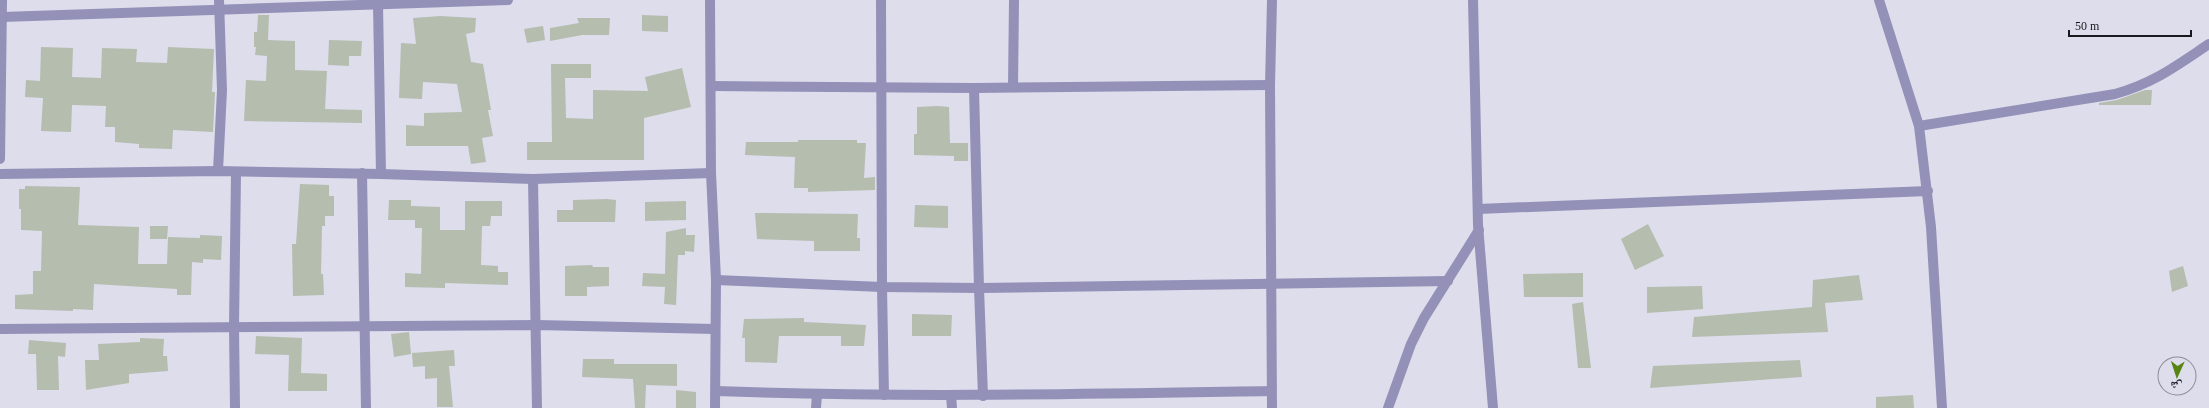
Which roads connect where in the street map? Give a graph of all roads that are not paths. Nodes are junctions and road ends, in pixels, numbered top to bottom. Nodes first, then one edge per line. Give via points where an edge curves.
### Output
1 (2, 0) edge
2 (508, 0) edge
3 (710, 0) edge
4 (881, 0) edge
5 (1014, 0) edge
6 (1272, 0) edge
7 (1473, 0) edge
8 (1879, 0) edge
9 (409, 2) edge
10 (378, 4) junction
11 (219, 5) edge
12 (2, 17) junction
13 (2209, 44) edge
14 (712, 86) junction
15 (1270, 86) junction
16 (881, 87) junction
17 (1013, 87) junction
18 (974, 88) junction
19 (1919, 126) junction
20 (0, 159) edge
21 (218, 171) junction
22 (236, 173) junction
23 (711, 173) junction
24 (0, 174) edge
25 (362, 174) junction
26 (381, 174) junction
27 (534, 179) junction
28 (1928, 191) junction
29 (1478, 209) junction
30 (1479, 230) junction
31 (716, 280) junction
32 (1448, 280) junction
33 (1271, 284) junction
34 (882, 287) junction
35 (978, 288) junction
36 (537, 325) junction
37 (365, 326) junction
38 (234, 327) junction
39 (0, 329) edge
40 (715, 329) junction
41 (716, 391) junction
42 (1271, 391) junction
43 (817, 395) junction
44 (884, 395) junction
45 (951, 395) junction
46 (984, 396) junction
47 (235, 408) edge
48 (366, 408) edge
49 (538, 408) edge
50 (715, 408) edge
51 (816, 408) edge
52 (952, 408) edge
53 (1272, 408) edge
54 (1388, 408) edge
55 (1493, 408) edge
56 (1942, 408) edge

1 - 12 street
2 - 9 street
3 - 14 street
4 - 16 street
5 - 17 street
6 - 15 street
7 - 29 street
8 - 19 street
9 - 10 street
10 - 11 street
10 - 26 street
11 - 12 street
11 - 21 street via 222,90
12 - 20 street
13 - 19 street via 2141,86 2115,94
14 - 16 street
14 - 23 street
15 - 17 street
15 - 33 street
16 - 18 street
16 - 34 street
17 - 18 street
18 - 35 street
19 - 28 street
21 - 22 street
21 - 24 street
22 - 25 street
22 - 38 street
23 - 27 street
23 - 31 street
25 - 26 street
25 - 37 street
26 - 27 street
27 - 36 street
28 - 29 street
28 - 56 street
29 - 30 street
30 - 32 street
30 - 55 street
31 - 34 street
31 - 40 street
32 - 33 street
32 - 54 street via 1412,344
33 - 35 street
33 - 42 street
34 - 35 street
34 - 44 street
35 - 46 street
36 - 37 street
36 - 40 street
36 - 49 street
37 - 38 street
37 - 48 street
38 - 39 street
38 - 47 street
40 - 41 street
41 - 43 street
41 - 50 street
42 - 46 street
42 - 53 street
43 - 44 street
43 - 51 street
44 - 45 street
45 - 46 street
45 - 52 street

